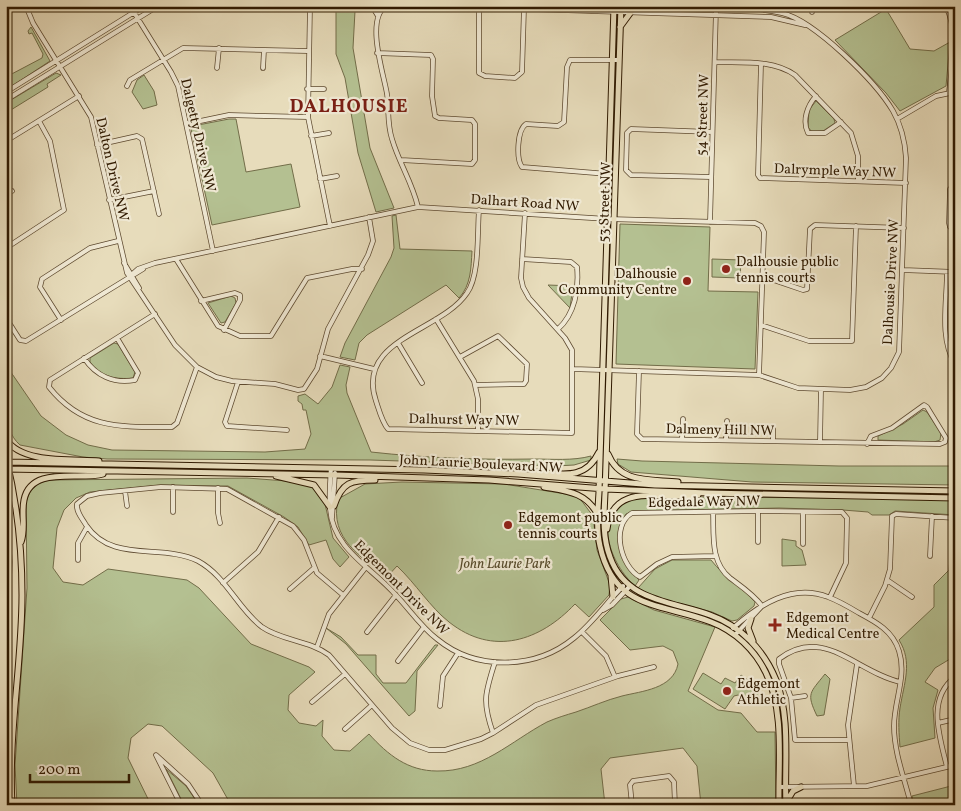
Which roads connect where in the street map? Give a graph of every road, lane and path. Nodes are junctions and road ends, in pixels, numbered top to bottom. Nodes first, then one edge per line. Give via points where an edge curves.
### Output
1 (26, 6) edge
2 (130, 6) edge
3 (144, 6) edge
4 (158, 6) edge
5 (310, 6) edge
6 (372, 6) edge
7 (386, 6) edge
8 (439, 6) edge
9 (660, 6) edge
10 (784, 6) edge
11 (812, 6) edge
12 (946, 6) edge
13 (479, 7) edge
14 (524, 7) edge
15 (617, 9) edge
16 (716, 9) junction
17 (631, 12) junction
18 (812, 12) dead end
19 (134, 13) junction
20 (716, 15) junction
21 (378, 16) junction
22 (782, 16) junction
23 (138, 18) junction
24 (620, 28) junction
25 (218, 48) junction
26 (264, 50) junction
27 (308, 51) junction
28 (378, 53) junction
29 (163, 59) junction
30 (612, 60) junction
31 (619, 60) junction
32 (57, 61) junction
33 (715, 62) junction
34 (761, 64) junction
35 (61, 67) junction
36 (218, 68) dead end
37 (263, 68) dead end
38 (127, 86) dead end
39 (307, 89) junction
40 (324, 89) dead end
41 (6, 92) edge
42 (949, 92) junction
43 (955, 92) edge
44 (79, 96) junction
45 (816, 96) junction
46 (6, 100) edge
47 (308, 117) junction
48 (897, 119) junction
49 (39, 121) junction
50 (841, 122) junction
51 (186, 124) junction
52 (329, 132) dead end
53 (712, 132) junction
54 (311, 136) junction
55 (6, 141) edge
56 (98, 145) junction
57 (401, 160) junction
58 (608, 174) junction
59 (337, 176) dead end
60 (711, 177) junction
61 (320, 179) junction
62 (858, 181) junction
63 (906, 183) junction
64 (955, 185) edge
65 (12, 191) dead end
66 (154, 191) junction
67 (6, 195) edge
68 (109, 200) junction
69 (418, 207) junction
70 (479, 210) junction
71 (525, 213) junction
72 (159, 214) dead end
73 (370, 217) junction
74 (608, 219) junction
75 (614, 219) junction
76 (710, 222) junction
77 (330, 226) junction
78 (856, 226) junction
79 (904, 228) junction
80 (955, 228) edge
81 (118, 241) junction
82 (6, 248) edge
83 (213, 251) junction
84 (176, 259) junction
85 (522, 259) junction
86 (362, 269) junction
87 (903, 270) junction
88 (947, 272) junction
89 (955, 272) edge
90 (132, 275) junction
91 (762, 276) junction
92 (201, 301) junction
93 (155, 314) junction
94 (6, 318) edge
95 (436, 319) junction
96 (60, 320) junction
97 (761, 325) junction
98 (224, 330) junction
99 (558, 330) junction
100 (117, 338) junction
101 (398, 343) junction
102 (320, 356) junction
103 (84, 358) junction
104 (460, 358) junction
105 (955, 364) edge
106 (197, 367) junction
107 (374, 369) junction
108 (573, 369) junction
109 (605, 370) junction
110 (639, 372) junction
111 (759, 375) junction
112 (238, 382) junction
113 (422, 383) dead end
114 (475, 385) junction
115 (822, 389) junction
116 (682, 419) dead end
117 (727, 421) dead end
118 (773, 429) dead end
119 (287, 430) dead end
120 (478, 431) junction
121 (6, 439) edge
122 (682, 439) junction
123 (726, 440) junction
124 (773, 441) junction
125 (820, 442) junction
126 (868, 444) junction
127 (600, 450) junction
128 (606, 452) junction
129 (7, 460) edge
130 (131, 465) junction
131 (333, 468) junction
132 (8, 470) edge
133 (108, 472) junction
134 (518, 474) junction
135 (274, 475) junction
136 (333, 475) junction
137 (386, 477) junction
138 (489, 480) junction
139 (602, 482) junction
140 (702, 485) junction
141 (173, 487) junction
142 (218, 488) junction
143 (602, 489) junction
144 (125, 491) junction
145 (955, 491) edge
146 (708, 493) junction
147 (955, 498) edge
148 (126, 506) dead end
149 (332, 506) junction
150 (6, 509) edge
151 (758, 511) junction
152 (173, 512) dead end
153 (713, 512) junction
154 (803, 512) junction
155 (598, 516) junction
156 (932, 516) junction
157 (279, 517) junction
158 (955, 518) edge
159 (220, 522) dead end
160 (87, 527) junction
161 (606, 540) junction
162 (6, 541) edge
163 (758, 542) dead end
164 (803, 544) dead end
165 (20, 545) junction
166 (9, 550) junction
167 (715, 556) junction
168 (930, 556) dead end
169 (78, 560) dead end
170 (366, 567) junction
171 (314, 568) junction
172 (611, 573) junction
173 (887, 580) junction
174 (223, 583) junction
175 (626, 587) junction
176 (290, 589) dead end
177 (343, 595) junction
178 (396, 595) junction
179 (912, 596) dead end
180 (613, 597) junction
181 (830, 597) junction
182 (762, 606) junction
183 (603, 610) junction
184 (869, 618) junction
185 (751, 619) junction
186 (424, 627) junction
187 (736, 628) junction
188 (367, 632) dead end
189 (582, 632) junction
190 (729, 632) junction
191 (6, 634) edge
192 (734, 635) junction
193 (755, 646) junction
194 (317, 647) junction
195 (458, 653) junction
196 (398, 661) dead end
197 (495, 662) junction
198 (857, 664) junction
199 (654, 666) dead end
200 (345, 674) junction
201 (615, 677) junction
202 (955, 677) edge
203 (900, 682) junction
204 (805, 696) dead end
205 (791, 698) junction
206 (312, 702) dead end
207 (372, 705) junction
208 (440, 706) dead end
209 (955, 719) edge
210 (938, 724) junction
211 (345, 728) dead end
212 (493, 733) junction
213 (848, 740) junction
214 (955, 765) edge
215 (947, 767) junction
216 (904, 778) junction
217 (854, 786) junction
218 (779, 787) junction
219 (785, 787) junction
220 (802, 787) junction
221 (786, 804) edge
222 (12, 805) edge
223 (181, 805) edge
224 (202, 805) edge
225 (632, 805) edge
226 (675, 805) edge
227 (779, 805) edge
228 (911, 805) edge

1 - 32 street, Dalton Drive NW
2 - 19 street, Dalgetty Drive NW
3 - 19 street
4 - 23 street
5 - 27 street
6 - 21 street
7 - 21 street
8 - 13 street, Dalhousie Drive NW
9 - 16 street, Dalhousie Drive NW
10 - 22 street
11 - 18 street
12 - 42 street via 954,30
13 - 14 street, Dalhousie Drive NW
13 - 14 street via 478,73 515,78 522,72
14 - 15 street, Dalhousie Drive NW
15 - 17 street, Dalhousie Drive NW
15 - 24 main road, 53 Street NW
15 - 30 main road, 53 Street NW
16 - 20 street, 54 Street NW
16 - 22 street, Dalhousie Drive NW
17 - 20 street, Dalhousie Drive NW
17 - 24 main road
19 - 23 street, Dalgetty Drive NW
19 - 32 street
20 - 22 street, Dalhousie Drive NW
20 - 33 street, 54 Street NW
21 - 28 street
22 - 48 street, Dalhousie Drive NW via 808,26 830,42 875,89
23 - 29 street, Dalgetty Drive NW
23 - 35 street
24 - 31 main road, 53 Street NW
25 - 26 street
25 - 29 street via 183,48
25 - 36 street
26 - 27 street
26 - 37 street
27 - 39 street
28 - 57 street via 390,132
28 - 57 street via 431,55 436,116 472,120 475,124 475,160 472,164
29 - 38 street via 130,80
29 - 51 street, Dalgetty Drive NW via 178,86
30 - 31 street
30 - 58 main road, 53 Street NW
30 - 58 street via 573,59 568,62 564,122 558,126 524,125 520,130 520,164 525,168
31 - 75 main road, 53 Street NW
32 - 35 street, Dalton Drive NW
32 - 41 street
33 - 34 street
33 - 53 street, 54 Street NW
34 - 45 street via 788,70
34 - 62 street, Dalrymple Way NW via 759,177
35 - 44 street, Dalton Drive NW
35 - 46 street
39 - 40 street
39 - 47 street
42 - 43 street
42 - 48 street
44 - 49 street
44 - 56 street, Dalton Drive NW via 91,116
45 - 50 street
45 - 50 street via 807,108 808,133 825,134
47 - 51 street via 229,115
47 - 54 street
48 - 63 street, Dalhousie Drive NW via 905,146
49 - 55 street
49 - 82 street via 50,141 64,210
50 - 62 street via 851,134 857,150
51 - 83 street, Dalgetty Drive NW
52 - 54 street
53 - 60 street, 54 Street NW
53 - 60 street via 631,129 627,133 626,151 626,170 631,175
54 - 61 street
56 - 66 street via 140,138 144,141
56 - 68 street, Dalton Drive NW
57 - 69 street
58 - 74 main road, 53 Street NW
59 - 61 street
60 - 76 street, 54 Street NW
61 - 77 street
62 - 63 street, Dalrymple Way NW
63 - 79 street, Dalhousie Drive NW
64 - 80 street via 950,189 949,223
65 - 67 street
66 - 68 street
66 - 72 street
68 - 81 street, Dalton Drive NW
69 - 70 street, Dalhart Road NW
69 - 73 street, Dalhart Road NW
70 - 71 street, Dalhart Road NW
70 - 95 street via 471,286 458,304
71 - 74 street, Dalhart Road NW
71 - 85 street, Dalhurst Way NW
73 - 77 street, Dalhart Road NW
73 - 86 street via 373,240
74 - 75 street, Dalhart Road NW
74 - 109 main road, 53 Street NW
75 - 76 street, Dalhart Road NW
75 - 109 main road, 53 Street NW
76 - 91 street, Dalhart Road NW via 755,223 761,226 764,232
77 - 83 street, Dalhart Road NW
78 - 79 street
78 - 91 street via 811,227 806,290
78 - 97 street via 852,341 809,341
79 - 87 street, Dalhousie Drive NW
81 - 90 street, Dalton Drive NW via 124,263
81 - 96 street via 90,248 42,279 40,287
83 - 84 street, Dalhart Road NW
84 - 90 street, Dalhart Road NW
84 - 92 street
85 - 99 street, Dalhurst Way NW via 521,278 526,295
85 - 99 street via 571,262 577,267 575,302 570,316
86 - 98 street via 304,279 270,336 240,336
86 - 102 street via 328,329
87 - 88 street
87 - 115 street, Dalhousie Drive NW via 900,344 891,368 882,378 866,387
88 - 89 street
88 - 105 street via 945,336
90 - 93 street, Dalton Drive NW
90 - 96 street, Dalhart Road NW
91 - 97 street, Dalhart Road NW
92 - 98 street
92 - 98 street via 236,293 240,295
93 - 100 street
93 - 106 street, Dalton Drive NW via 180,351
94 - 96 street, Dalhart Road NW via 24,342
95 - 101 street
95 - 104 street
97 - 111 street, Dalhart Road NW
99 - 108 street, Dalhurst Way NW via 570,346
100 - 103 street
100 - 103 street via 138,373 135,380 103,377
101 - 107 street via 385,352
101 - 113 street
102 - 107 street
102 - 112 street, Dalton Drive NW via 313,377 301,390 275,384
103 - 106 street via 50,380 49,387 58,399 78,414 112,425 174,426
104 - 114 street
104 - 114 street via 498,336 527,364 524,384
106 - 112 street, Dalton Drive NW via 216,377
107 - 120 street, Dalhurst Way NW via 374,393 388,429
108 - 109 street, Dalhousie Drive NW
108 - 120 street, Dalhurst Way NW via 572,433
109 - 110 street, Dalhousie Drive NW
109 - 127 main road, 53 Street NW
109 - 128 main road, 53 Street NW
110 - 111 street, Dalhousie Drive NW
110 - 122 street, Dalmeny Hill NW via 638,436 642,439
111 - 115 street, Dalhousie Drive NW via 798,388
112 - 119 street via 226,426
114 - 120 street
115 - 125 street
116 - 122 street
117 - 123 street
118 - 124 street
121 - 130 main road via 15,450 28,455
122 - 123 street, Dalmeny Hill NW
123 - 124 street, Dalmeny Hill NW
124 - 125 street, Dalmeny Hill NW
125 - 126 street, Dalmeny Hill NW
126 - 126 street, Dalmeny Hill NW via 940,444 946,439 924,406 898,425 871,436
127 - 134 main road via 592,465 579,473
127 - 139 main road, 53 Street NW
128 - 139 main road, 53 Street NW
128 - 140 main road via 615,469 630,477
129 - 130 main road, John Laurie Boulevard NW
129 - 132 main road
130 - 131 main road, John Laurie Boulevard NW
131 - 134 main road, John Laurie Boulevard NW
131 - 136 street, Edgemont Drive NW
132 - 133 main road, John Laurie Boulevard NW
132 - 165 main road
133 - 135 main road, John Laurie Boulevard NW
133 - 165 main road via 97,476 45,478 36,482 25,496
134 - 139 main road, John Laurie Boulevard NW
135 - 136 main road, John Laurie Boulevard NW
135 - 149 main road via 314,485
136 - 137 main road, John Laurie Boulevard NW
136 - 149 street, Edgemont Drive NW
137 - 138 main road, John Laurie Boulevard NW
137 - 149 main road via 350,482 340,491
138 - 143 main road, John Laurie Boulevard NW
138 - 155 main road via 575,493 590,502
139 - 140 main road, John Laurie Boulevard NW
139 - 143 main road, 53 Street NW
140 - 145 main road, John Laurie Boulevard NW
141 - 142 street
141 - 144 street
141 - 152 street
142 - 157 street via 230,490
142 - 159 street
143 - 146 main road, John Laurie Boulevard NW
143 - 155 main road
143 - 161 main road
144 - 148 street
144 - 160 street via 95,494 78,501 76,509
146 - 147 main road, John Laurie Boulevard NW
146 - 161 main road via 623,499 610,512
149 - 170 street, Edgemont Drive NW via 332,518 342,543
150 - 166 main road
151 - 153 street, Edgedale Way NW
151 - 154 street, Edgedale Way NW
151 - 163 street
153 - 167 street
153 - 167 street, Edgedale Way NW via 632,513 622,526 620,543 627,563 640,577 666,559
154 - 164 street
154 - 181 street, Edgedale Way NW via 842,512 847,516 846,563
155 - 172 main road via 600,546
156 - 158 street
156 - 168 street
156 - 173 street via 892,516
157 - 171 street via 301,535
157 - 174 street via 261,548
160 - 169 street via 78,543
160 - 174 street via 101,540 118,548 192,559 211,570
161 - 175 main road via 610,558
162 - 166 main road
165 - 222 main road via 22,595 10,768
166 - 191 main road
167 - 182 street via 724,572
170 - 177 street
170 - 178 street, Edgemont Drive NW
171 - 176 street
171 - 177 street via 322,579
172 - 175 main road
172 - 180 main road
173 - 179 street
173 - 184 street
174 - 194 street via 264,628
175 - 180 street, Edgemont Drive NW
175 - 183 street, Edgemont Drive NW
175 - 187 main road via 652,600 710,615
175 - 190 main road via 649,605 701,618
177 - 194 street via 329,614
178 - 186 street, Edgemont Drive NW
178 - 188 street
180 - 183 street, Edgemont Drive NW
181 - 182 street via 795,593
181 - 184 street
182 - 185 street
182 - 187 street
183 - 189 street, Edgemont Drive NW
184 - 203 street via 889,633 899,649
185 - 187 street
185 - 193 main road via 748,630
186 - 195 street, Edgemont Drive NW
186 - 196 street
187 - 190 street
187 - 192 street
187 - 193 main road
189 - 197 street, Edgemont Drive NW via 543,656 518,662
189 - 201 street via 606,656
190 - 192 main road
192 - 218 main road via 759,660 774,693
193 - 219 main road via 770,668 780,694
194 - 200 street via 331,657
195 - 197 street, Edgemont Drive NW
195 - 208 street via 443,676
197 - 212 street via 484,700
198 - 203 street
198 - 205 street via 818,646 795,650 781,657 778,662
198 - 213 street via 848,710
199 - 201 street
200 - 206 street
200 - 207 street
201 - 212 street via 536,705
202 - 210 street via 940,696
203 - 216 street via 894,728
204 - 205 street
205 - 213 street via 795,740
207 - 211 street
207 - 212 street via 404,739 429,750 453,749
209 - 210 street
210 - 215 street
213 - 217 street
214 - 215 street
215 - 216 street
216 - 217 street
216 - 228 street
217 - 220 street
218 - 219 street
218 - 227 main road
219 - 220 street
219 - 221 main road
220 - 221 main road via 793,791
223 - 224 street via 156,755 188,784
225 - 226 street via 632,781 669,776 674,782

